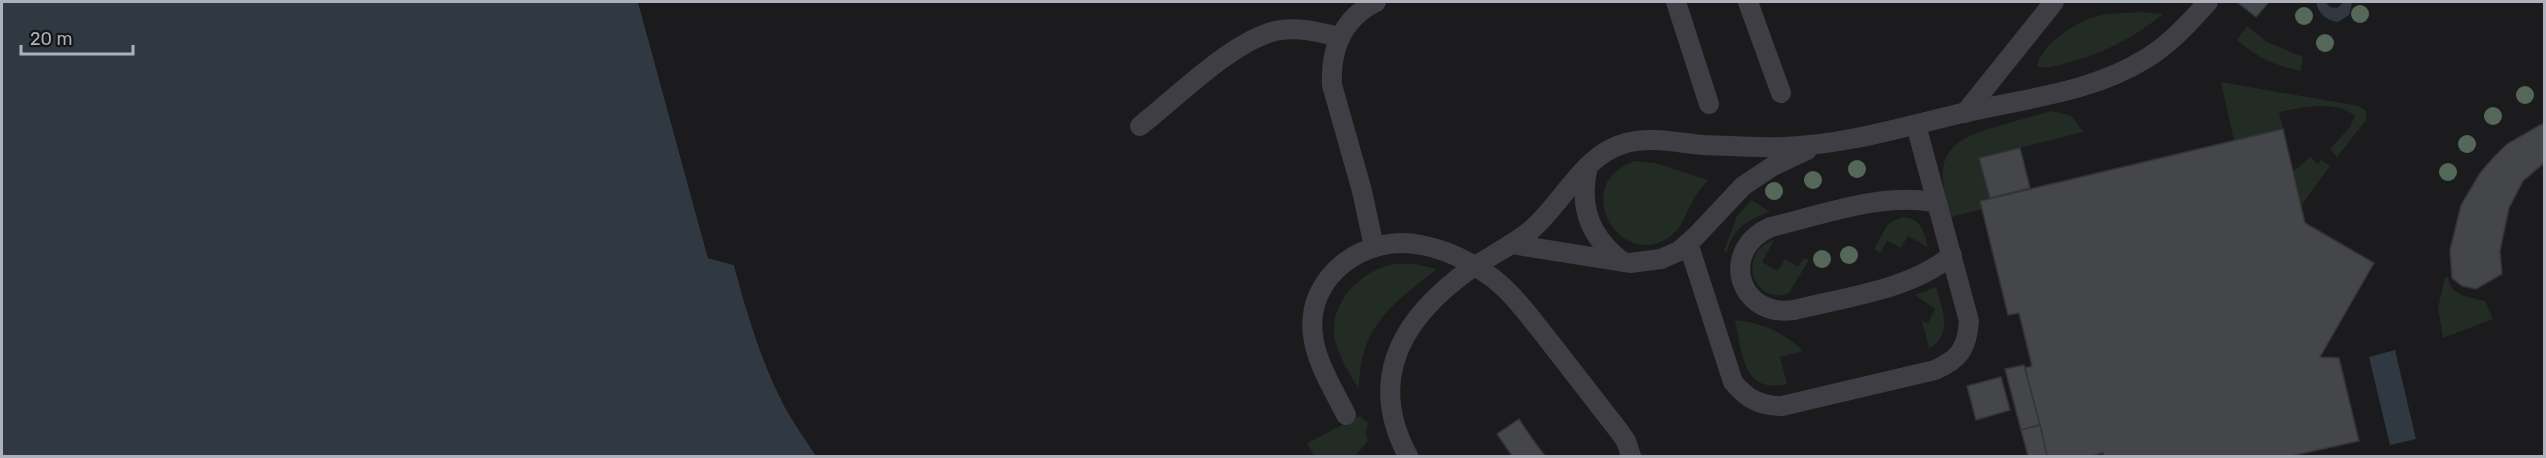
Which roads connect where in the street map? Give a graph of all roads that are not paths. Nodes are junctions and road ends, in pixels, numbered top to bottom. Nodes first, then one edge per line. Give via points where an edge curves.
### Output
1 (1376, 2) edge
2 (1676, 2) edge
3 (1748, 2) edge
4 (2054, 2) edge
5 (2208, 2) edge
6 (1339, 37) junction
7 (1781, 93) dead end
8 (1709, 104) dead end
9 (1965, 113) junction
10 (1916, 125) junction
11 (1140, 126) dead end
12 (1817, 146) junction
13 (1588, 166) junction
14 (1937, 203) junction
15 (1688, 243) junction
16 (1511, 244) junction
17 (1374, 247) junction
18 (1952, 255) junction
19 (1624, 262) junction
20 (1476, 266) junction
21 (1346, 415) dead end
22 (1408, 456) edge
23 (1631, 456) edge

1 - 6 lane via 1349,22
2 - 8 lane
3 - 7 lane
4 - 9 lane
5 - 9 lane via 2163,46 2105,78
6 - 11 lane via 1293,30 1262,36 1234,50
6 - 17 lane via 1333,54 1332,85
9 - 10 lane
10 - 12 lane
10 - 14 lane
12 - 13 lane via 1640,140 1612,148
12 - 15 lane via 1773,166 1743,186
13 - 16 lane via 1550,211
13 - 19 lane via 1584,181 1586,213 1600,242
14 - 18 lane
14 - 18 lane via 1876,203 1765,229 1744,250 1740,273 1743,285 1759,304 1782,311 1794,310 1905,281
15 - 18 lane via 1734,382 1748,398 1770,406 1935,370 1954,359 1967,341 1969,321
15 - 19 lane via 1661,259
16 - 19 lane
16 - 20 lane
17 - 20 lane via 1420,244
17 - 21 lane via 1338,266 1317,297 1313,316 1312,335 1317,353
20 - 22 lane via 1428,306 1403,340 1395,360 1389,400 1395,429
20 - 23 lane via 1512,295 1619,431

